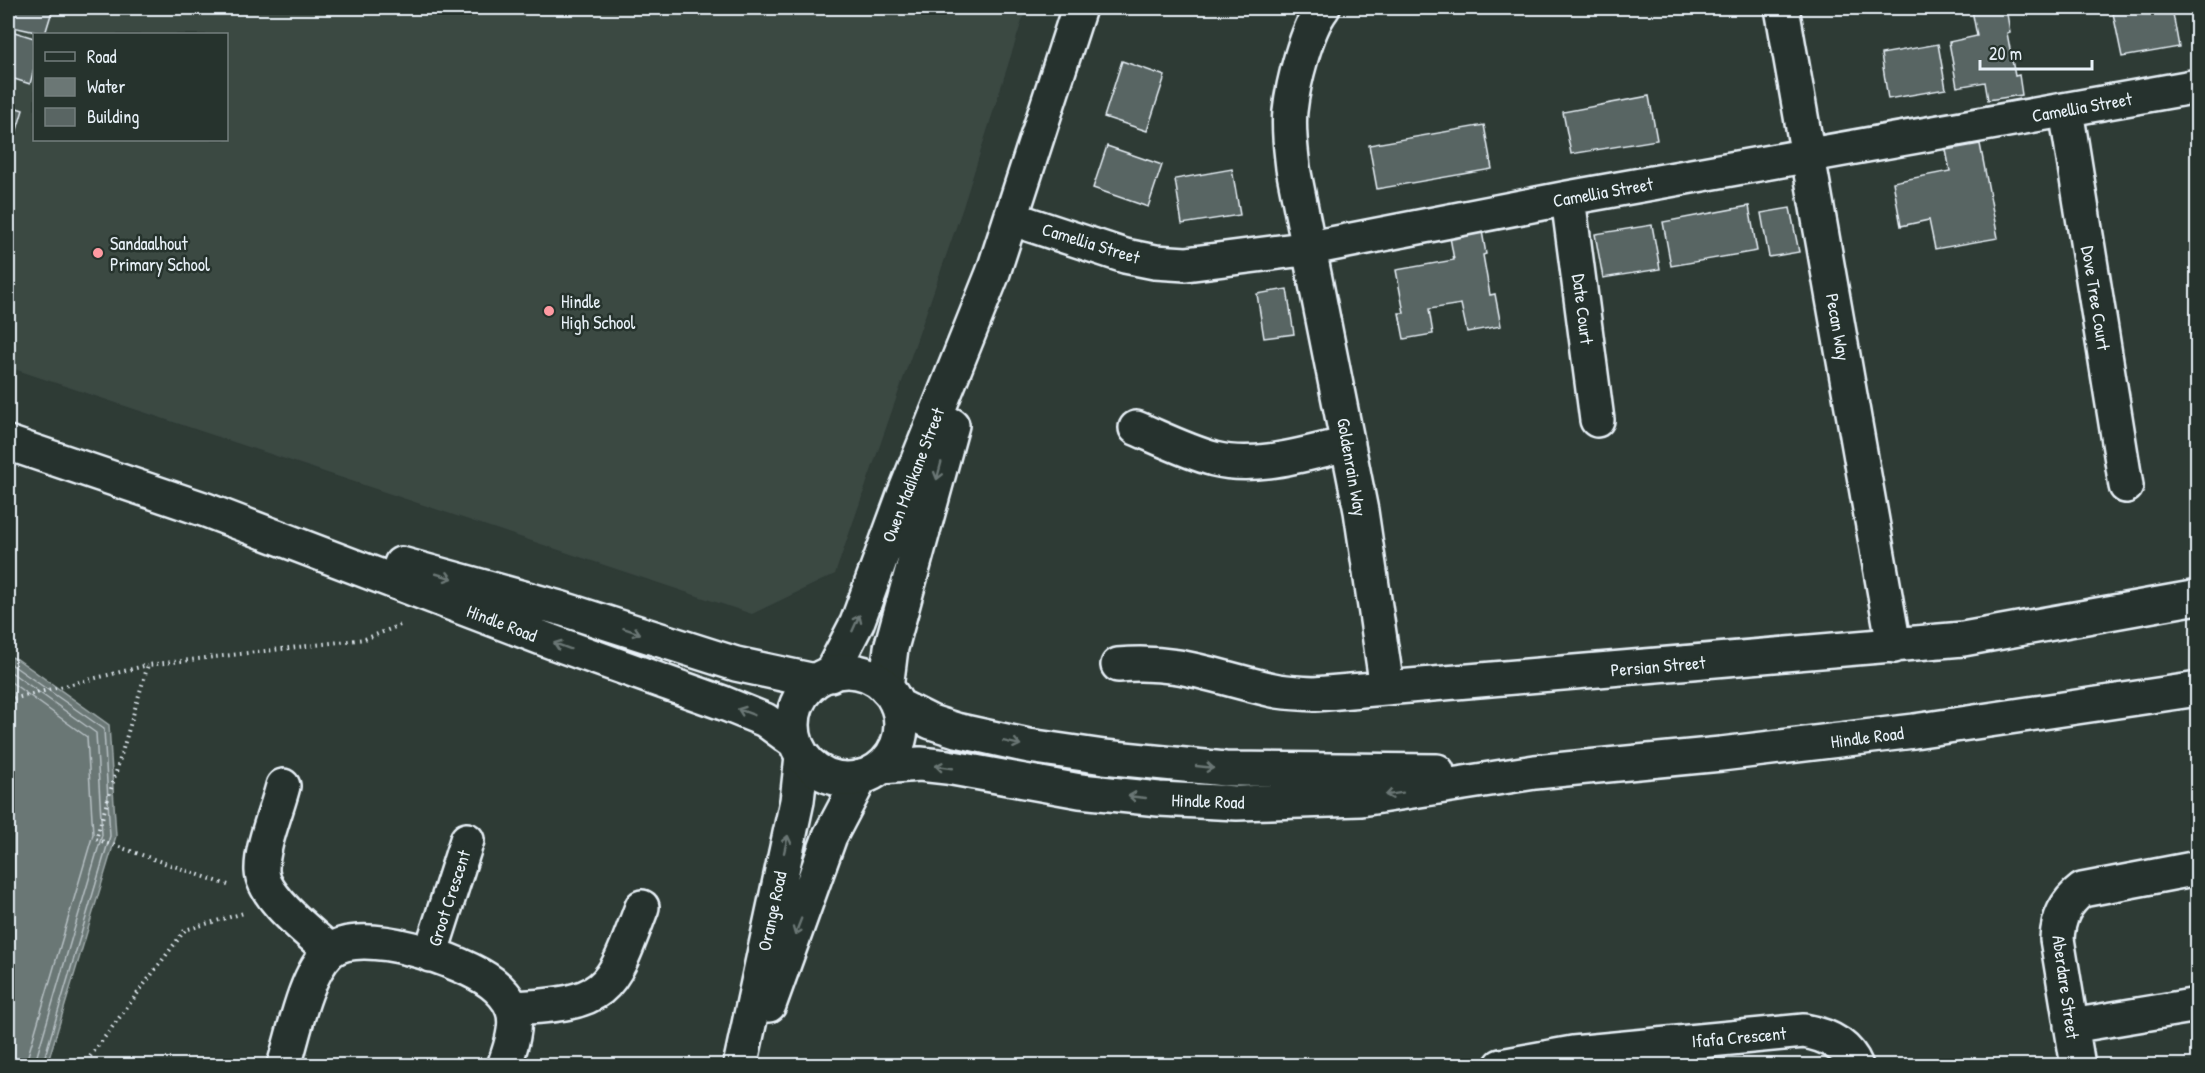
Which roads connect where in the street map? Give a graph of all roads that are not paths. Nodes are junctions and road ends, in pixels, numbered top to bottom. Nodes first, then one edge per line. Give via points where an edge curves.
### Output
1 (1079, 8) edge
2 (1323, 8) edge
3 (1782, 8) edge
4 (2198, 86) edge
5 (2066, 110) junction
6 (1808, 156) junction
7 (1568, 198) junction
8 (1013, 219) junction
9 (1311, 248) junction
10 (993, 273) junction
11 (1597, 420) dead end
12 (1136, 428) dead end
13 (8, 443) edge
14 (1348, 444) junction
15 (2126, 486) dead end
16 (206, 510) junction
17 (2198, 597) edge
18 (1894, 646) junction
19 (1118, 665) dead end
20 (822, 678) junction
21 (1387, 688) junction
22 (2198, 689) edge
23 (891, 697) junction
24 (799, 749) junction
25 (871, 772) junction
26 (1535, 772) junction
27 (283, 786) dead end
28 (467, 840) dead end
29 (2198, 868) edge
30 (642, 907) dead end
31 (330, 951) junction
32 (430, 955) junction
33 (2198, 1005) edge
34 (513, 1008) junction
35 (2071, 1026) junction
36 (284, 1065) edge
37 (504, 1065) edge
38 (740, 1065) edge
39 (746, 1065) edge
40 (1501, 1065) edge
41 (1856, 1065) edge
42 (2078, 1065) edge

1 - 8 street, Owen Madikane Street
2 - 9 street, Goldenrain Way via 1309,36 1290,110 1293,168
3 - 6 street, Pecan Way
4 - 5 street, Camellia Street
5 - 6 street, Camellia Street
5 - 15 street, Dove Tree Court
6 - 7 street, Camellia Street
6 - 18 street, Pecan Way
7 - 9 street, Camellia Street
7 - 11 street, Date Court
8 - 9 street, Camellia Street via 1155,262 1186,264
8 - 10 street, Owen Madikane Street
9 - 14 street, Goldenrain Way
20 -> 10 street, Owen Madikane Street via 857,623
10 -> 23 street, Owen Madikane Street via 891,648
12 - 14 street via 1195,453 1233,462 1255,462
13 - 16 street, Hindle Road
14 - 21 street, Goldenrain Way
16 -> 20 street, Hindle Road via 563,609 736,664
24 -> 16 street, Hindle Road via 755,715
17 - 18 street, Persian Street via 1963,639
18 - 21 street, Persian Street
19 - 21 street, Persian Street via 1179,666 1276,691 1315,694
20 - 23 street via 839,672 858,673 873,678
20 - 24 street via 799,699 794,713
22 - 26 street, Hindle Road via 1914,731
23 - 25 street via 900,718 897,744
23 -> 26 street, Hindle Road via 932,722 956,730 1104,757 1225,769
24 - 25 street via 822,773 835,777
38 -> 24 street, Orange Road via 797,801
26 -> 25 street, Hindle Road via 1361,799 1237,803 1080,791 929,765
25 -> 39 street, Orange Road via 830,836
27 - 31 street via 262,874 279,903
28 - 32 street, Groot Crescent
29 - 35 street, Aberdare Street via 2082,890 2072,897 2058,923 2057,939
30 - 34 street via 620,966 594,995 550,1006
31 - 32 street, Groot Crescent via 354,942 370,942
31 - 36 street via 311,980
32 - 34 street, Groot Crescent via 493,983
33 - 35 street
34 - 37 street via 513,1031
35 - 42 street, Aberdare Street
40 - 41 street, Ifafa Crescent via 1573,1053 1804,1031 1837,1042

